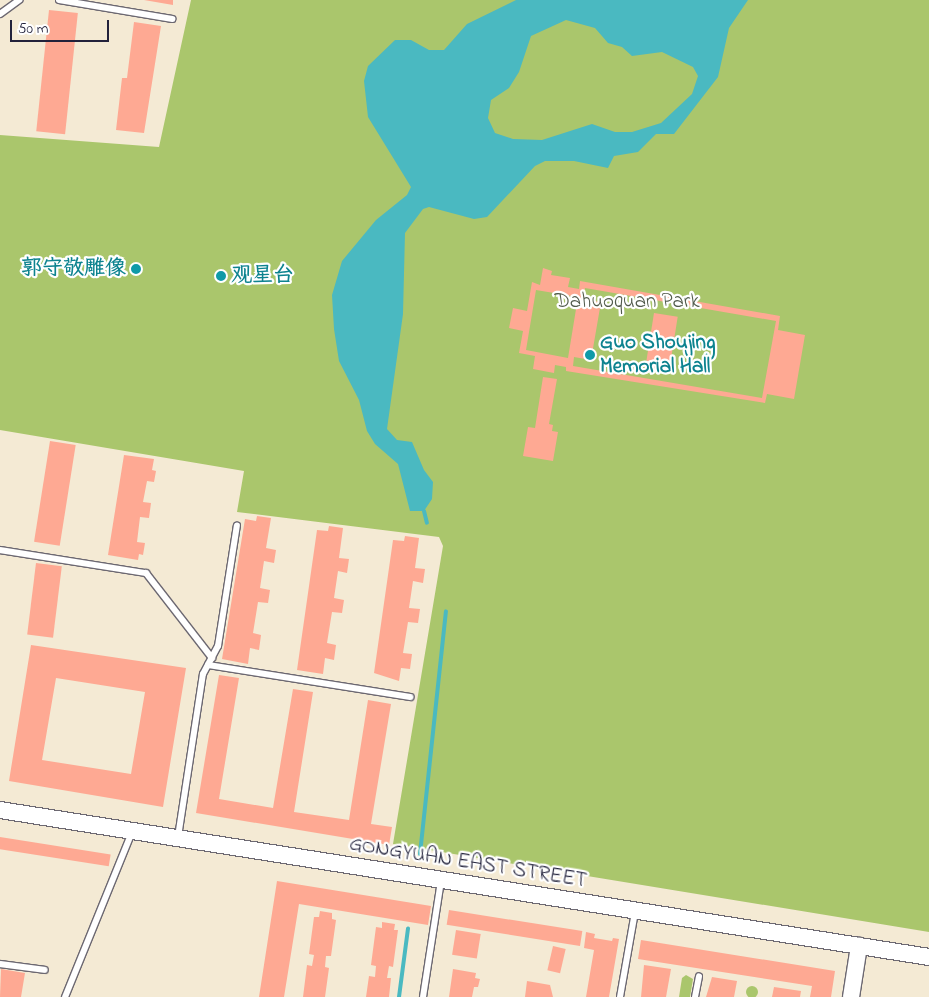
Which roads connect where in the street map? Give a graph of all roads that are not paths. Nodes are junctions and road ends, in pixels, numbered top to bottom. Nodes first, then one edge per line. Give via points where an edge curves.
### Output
1 (19, 0) edge
2 (59, 0) edge
3 (0, 14) edge
4 (172, 19) dead end
5 (237, 525) dead end
6 (0, 550) edge
7 (210, 661) junction
8 (410, 697) dead end
9 (0, 810) edge
10 (132, 831) junction
11 (178, 838) junction
12 (442, 880) junction
13 (635, 911) junction
14 (860, 946) junction
15 (929, 957) edge
16 (0, 964) edge
17 (45, 970) dead end
18 (699, 976) dead end
19 (65, 997) edge
20 (423, 997) edge
21 (620, 997) edge
22 (695, 997) edge
23 (851, 997) edge

1 - 3 lane
2 - 4 lane
5 - 7 lane via 218,646
6 - 7 lane via 146,573
7 - 8 lane
7 - 11 lane via 203,674
9 - 10 street, GONGYUAN EAST STREET
10 - 11 street, GONGYUAN EAST STREET
10 - 19 lane
11 - 12 street, GONGYUAN EAST STREET
12 - 13 street, GONGYUAN EAST STREET
12 - 20 lane
13 - 14 street, GONGYUAN EAST STREET
13 - 21 lane
14 - 15 street, GONGYUAN EAST STREET
14 - 23 street
16 - 17 lane
18 - 22 lane

